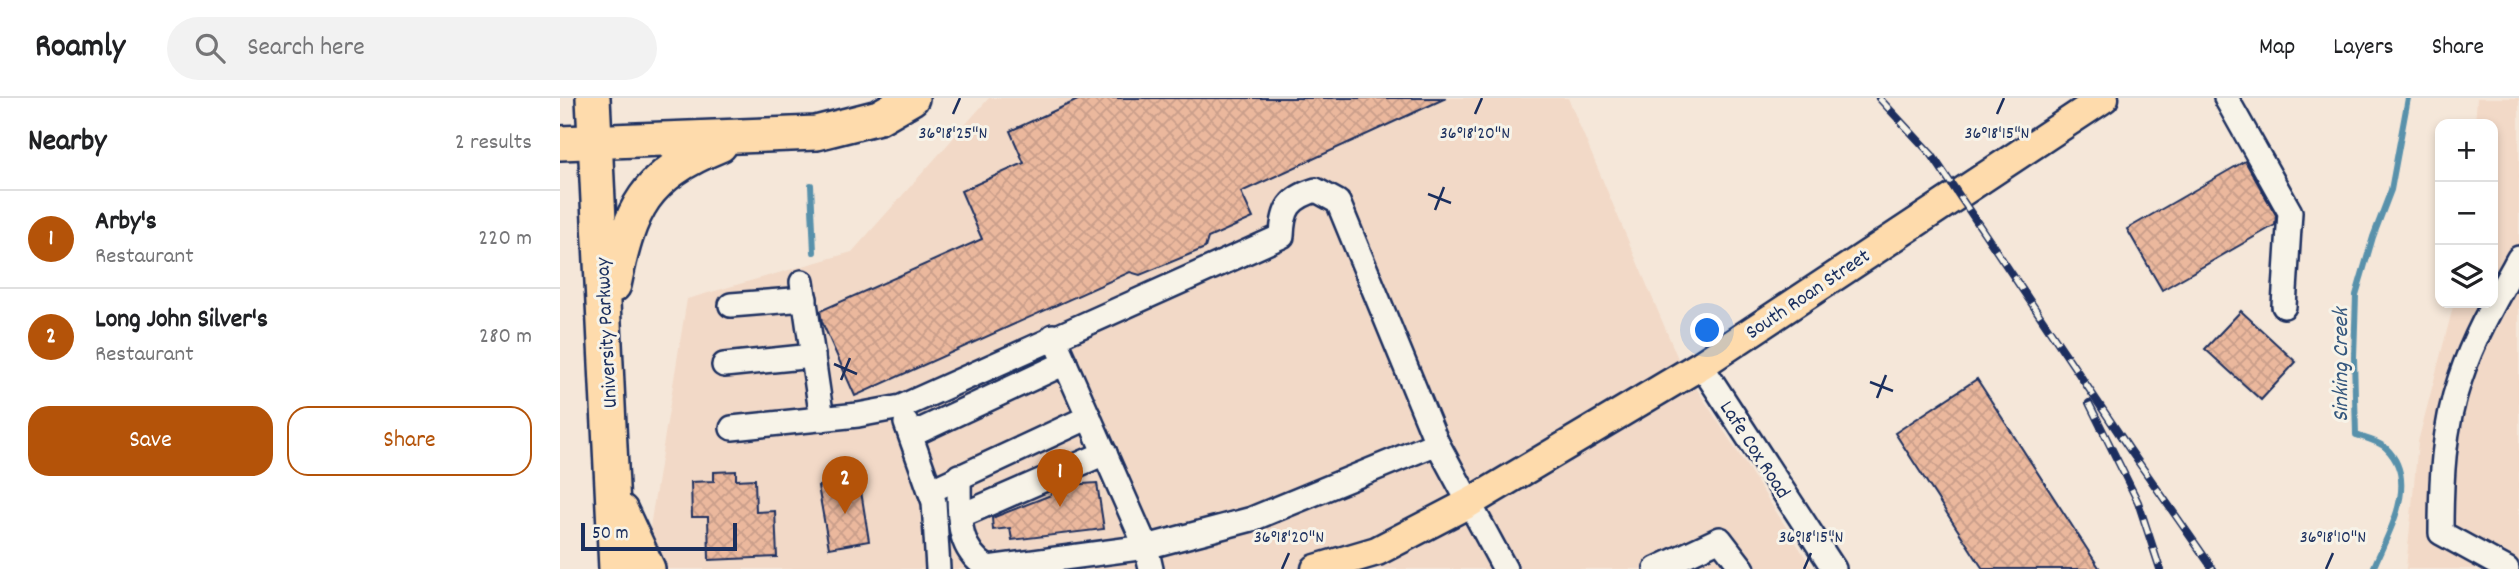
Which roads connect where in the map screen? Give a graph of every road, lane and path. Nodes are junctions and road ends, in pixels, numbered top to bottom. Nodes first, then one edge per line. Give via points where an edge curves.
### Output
1 (593, 98) edge
2 (912, 98) edge
3 (2104, 98) edge
4 (2226, 98) edge
5 (740, 137) junction
6 (595, 142) junction
7 (560, 143) edge
8 (2519, 258) edge
9 (731, 305) dead end
10 (2284, 306) dead end
11 (604, 329) junction
12 (1053, 336) junction
13 (813, 356) junction
14 (1065, 363) junction
15 (724, 365) dead end
16 (1701, 365) junction
17 (901, 407) junction
18 (1089, 417) junction
19 (822, 419) junction
20 (732, 428) dead end
21 (911, 435) junction
22 (1437, 443) junction
23 (1105, 453) junction
24 (959, 476) junction
25 (930, 491) junction
26 (613, 493) junction
27 (1471, 502) junction
28 (960, 516) junction
29 (1149, 558) edge
30 (1680, 564) edge
31 (616, 569) edge
32 (648, 569) edge
33 (938, 569) edge
34 (1316, 569) edge
35 (1504, 569) edge
36 (1656, 569) edge
37 (1743, 569) edge
38 (1834, 569) edge
39 (2507, 569) edge

1 - 6 highway, University Parkway
2 - 5 highway via 879,117 845,128
3 - 16 main road, South Roan Street
4 - 10 street via 2290,212
5 - 6 highway
5 - 11 highway via 688,158 659,179 640,203 625,233
6 - 7 highway
6 - 11 highway, University Parkway
8 - 39 street via 2460,378 2449,419 2441,498 2441,533
9 - 13 street via 804,290
11 - 26 highway, University Parkway
12 - 14 street
12 - 17 street
12 - 22 street via 1282,236 1288,203 1316,190 1338,202
13 - 15 street
13 - 19 street
14 - 18 street
14 - 21 street
16 - 27 main road, South Roan Street
16 - 38 street, Lafe Cox Road
17 - 19 street
17 - 21 street
18 - 23 street
18 - 24 street
19 - 20 street
21 - 25 street
22 - 27 street
22 - 29 street
23 - 28 street
23 - 29 street
24 - 25 street
24 - 28 street
25 - 33 street
26 - 31 highway, University Parkway
26 - 32 highway
27 - 34 main road, South Roan Street via 1377,551
27 - 35 street
28 - 29 street via 964,542 973,559 988,568
30 - 36 street
30 - 37 street via 1720,539

